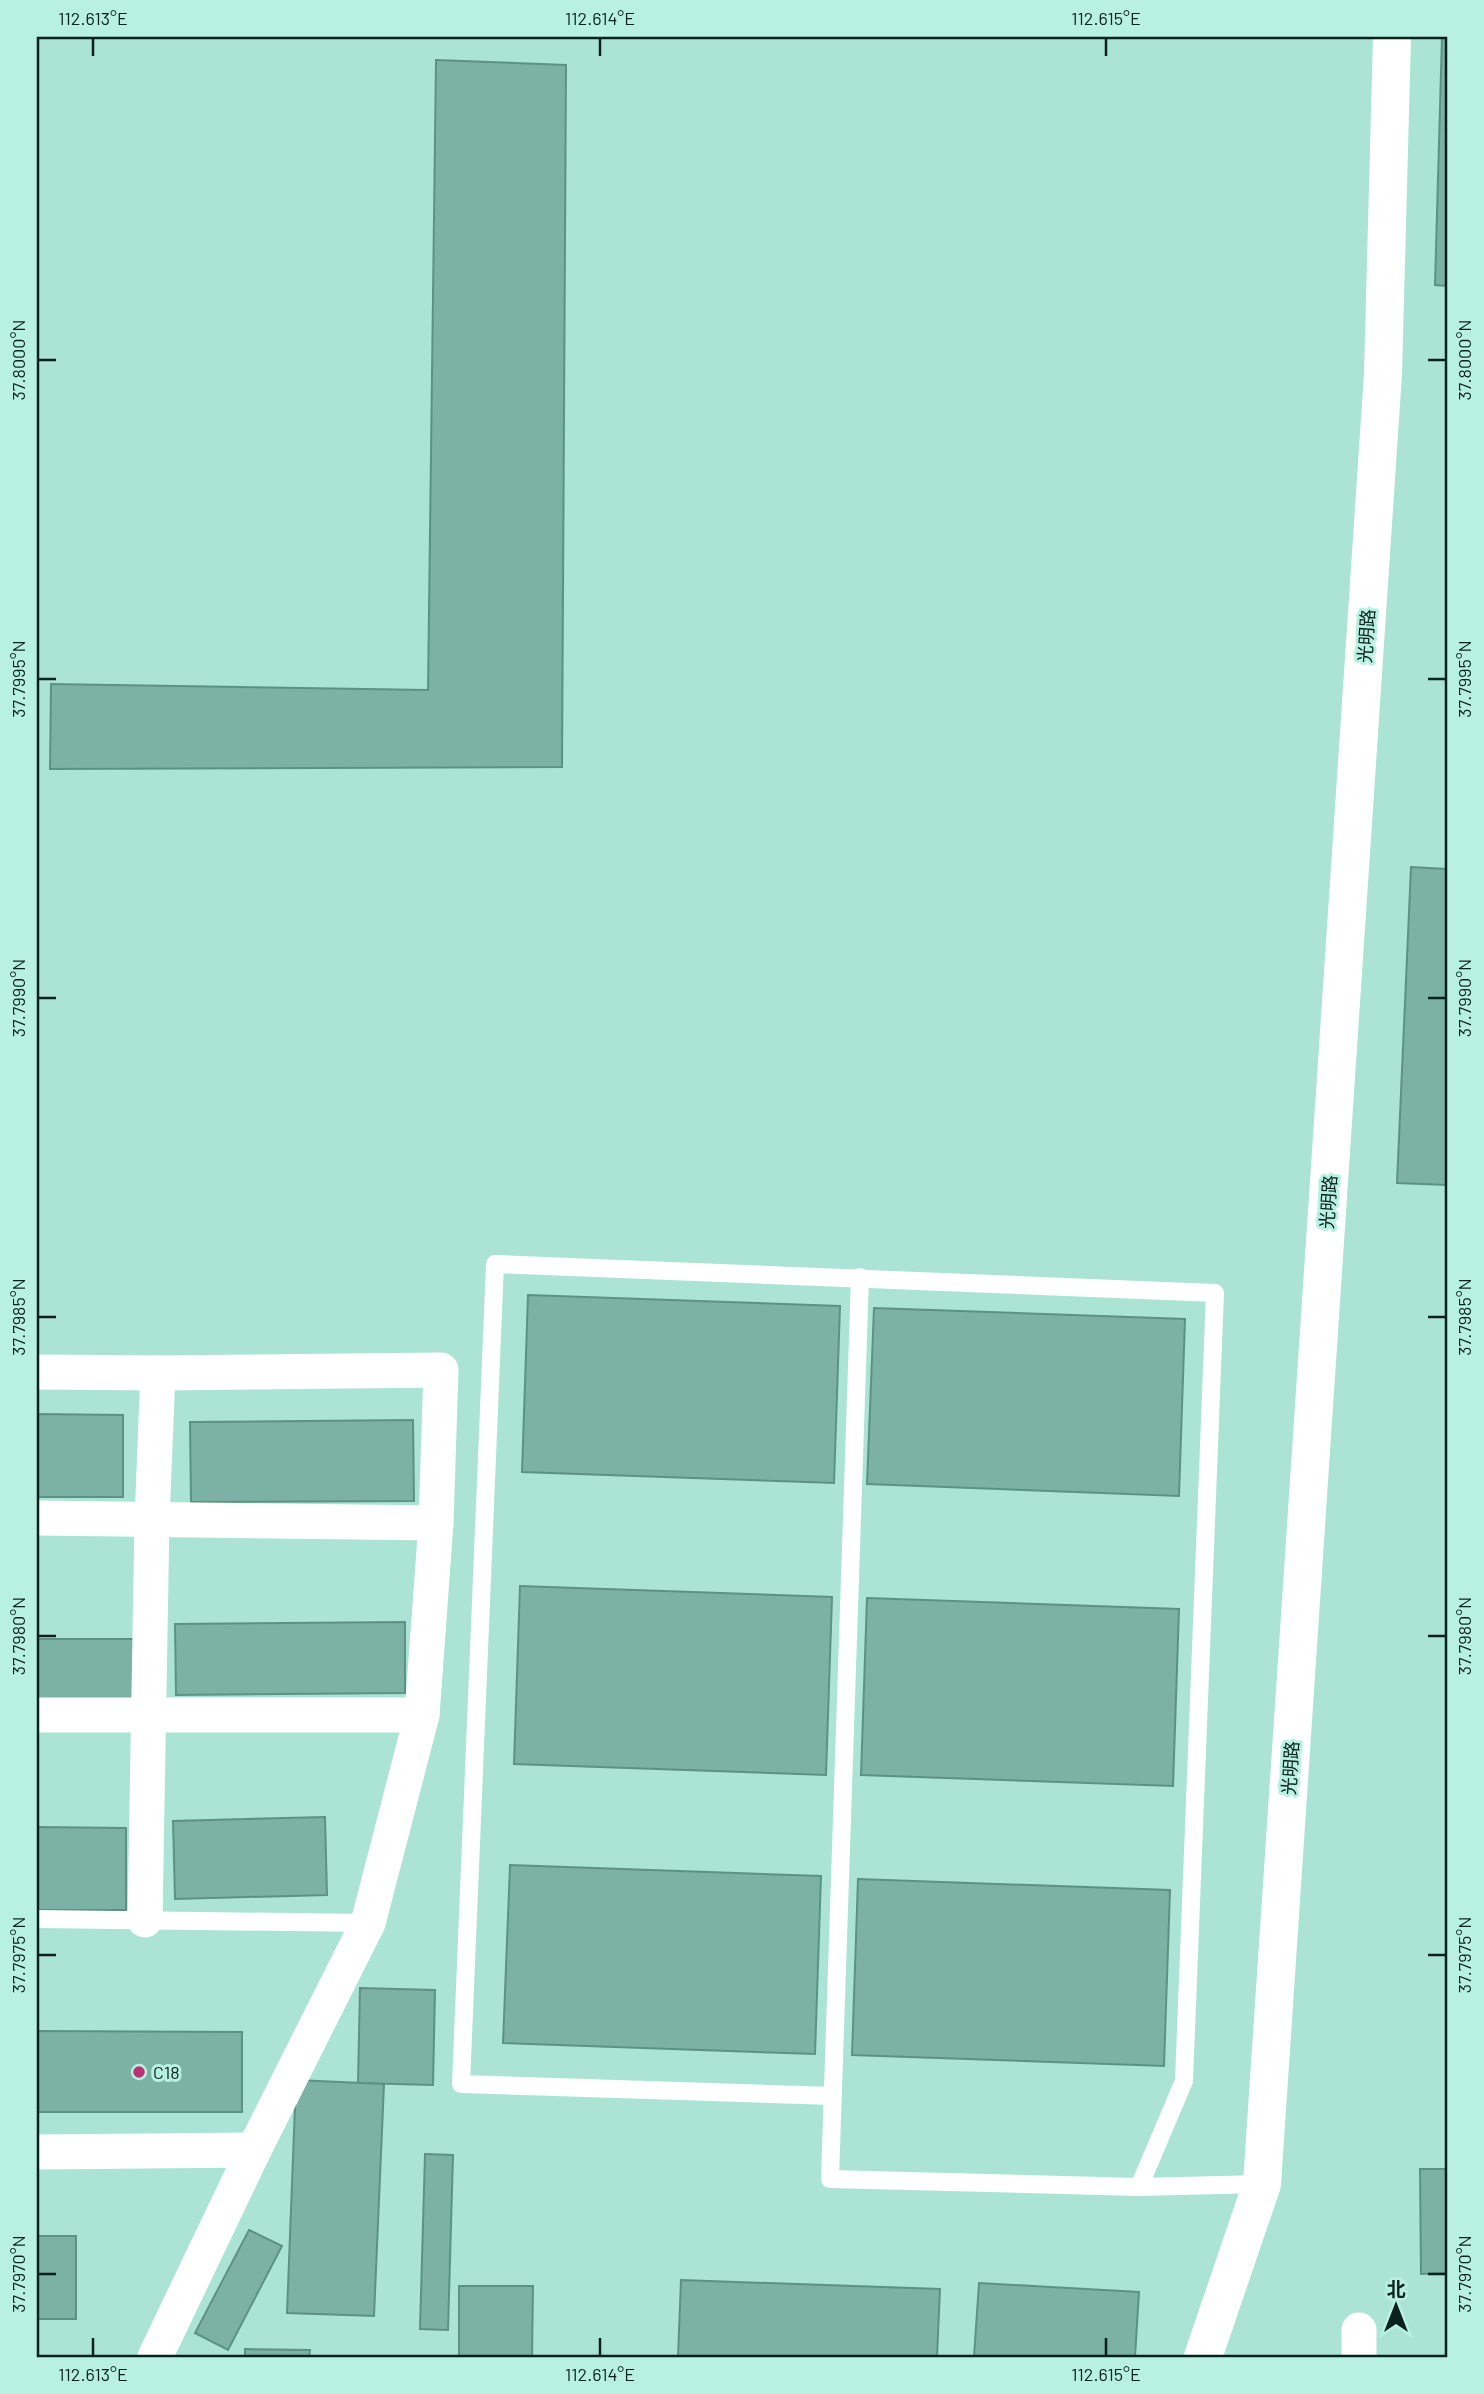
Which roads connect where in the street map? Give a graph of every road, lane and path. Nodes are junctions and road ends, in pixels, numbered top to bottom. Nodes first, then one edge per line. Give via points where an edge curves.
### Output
1 (1392, 37) edge
2 (860, 1277) junction
3 (37, 1372) edge
4 (158, 1373) junction
5 (37, 1518) edge
6 (152, 1520) junction
7 (436, 1523) junction
8 (37, 1715) edge
9 (149, 1715) junction
10 (422, 1715) junction
11 (37, 1919) edge
12 (145, 1920) junction
13 (368, 1923) junction
14 (833, 2096) junction
15 (254, 2151) junction
16 (37, 2152) edge
17 (1262, 2184) junction
18 (1139, 2188) junction
19 (155, 2357) edge
20 (1203, 2357) edge

1 - 17 street, 光明路 via 1383,374
2 - 14 lane
2 - 14 lane via 495,1264 461,2084
2 - 18 lane via 1215,1293 1184,2081
3 - 4 street
4 - 6 street
4 - 7 street via 441,1370
5 - 6 street
6 - 7 street
6 - 9 street
7 - 10 street
8 - 9 street
9 - 10 street
9 - 12 street
10 - 13 street
11 - 12 lane
12 - 13 lane
13 - 15 street
14 - 18 lane via 831,2179
15 - 16 street
15 - 19 street
17 - 18 lane
17 - 20 street, 光明路

